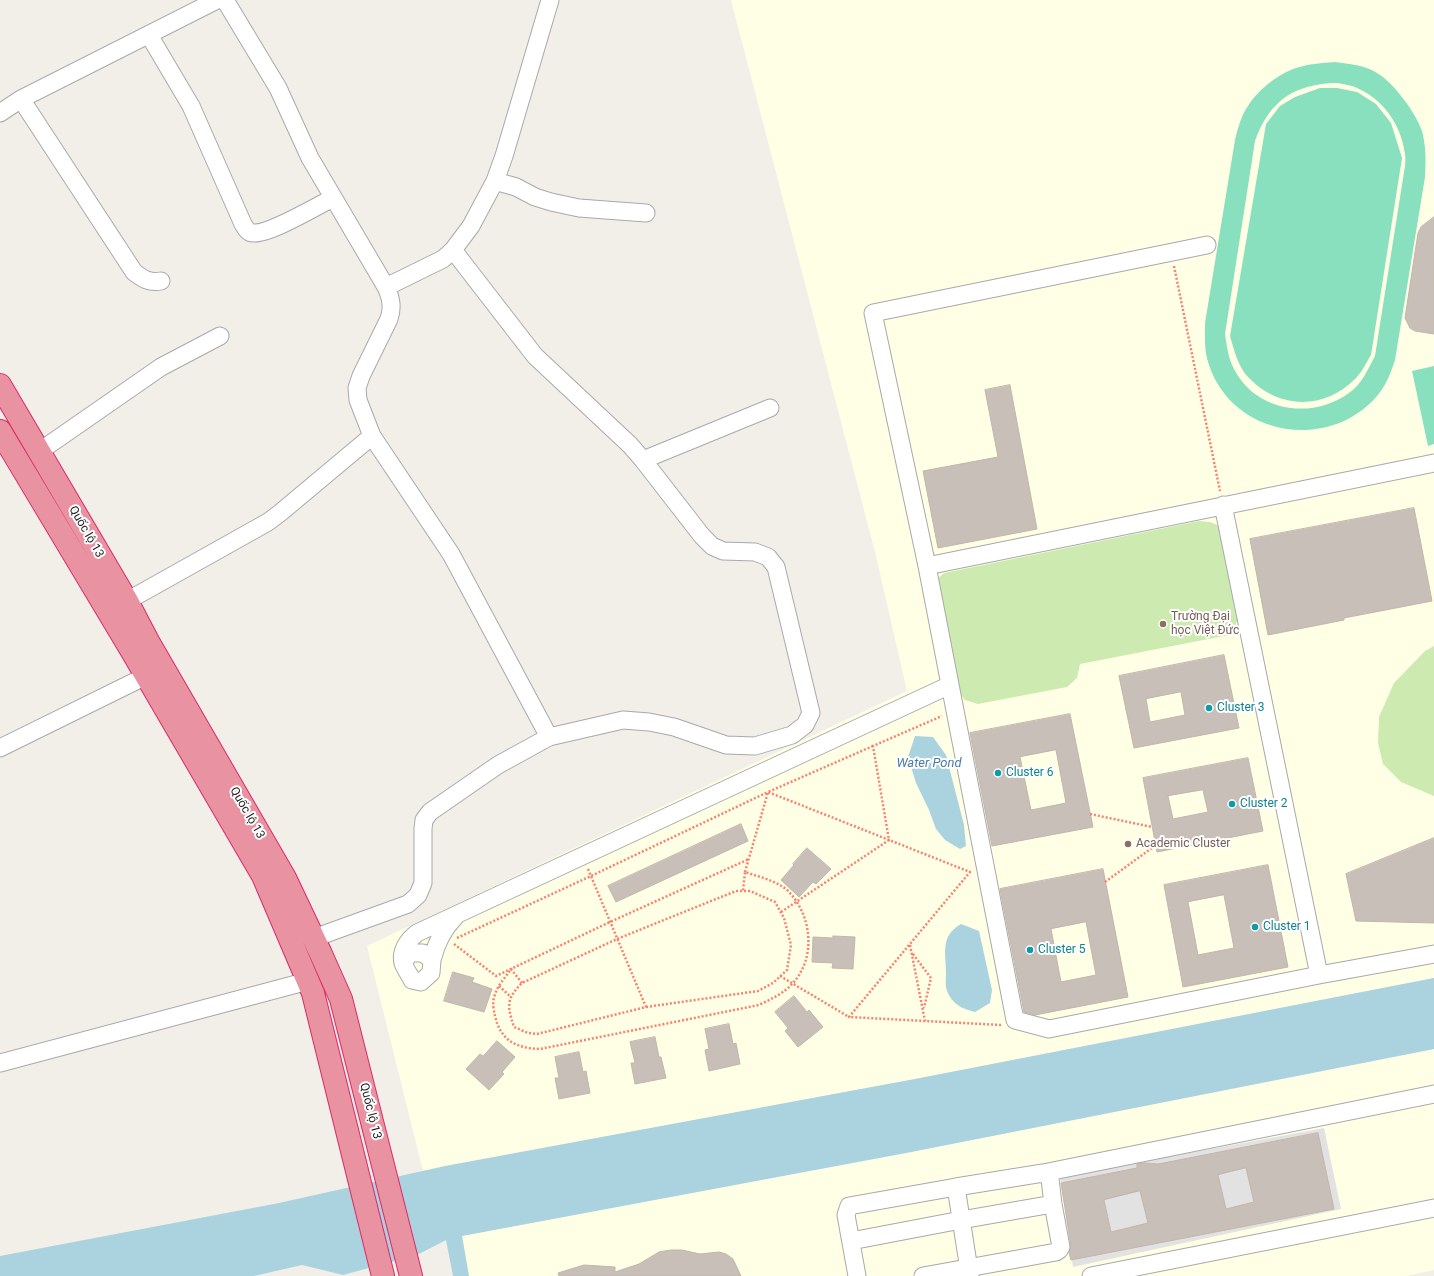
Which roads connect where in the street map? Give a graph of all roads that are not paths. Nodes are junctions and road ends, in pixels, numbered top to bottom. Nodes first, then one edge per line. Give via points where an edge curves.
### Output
1 (217, 0) edge
2 (225, 0) edge
3 (550, 0) edge
4 (149, 35) junction
5 (21, 100) junction
6 (0, 113) edge
7 (495, 181) junction
8 (333, 198) junction
9 (646, 213) dead end
10 (1207, 245) dead end
11 (453, 250) junction
12 (161, 281) dead end
13 (386, 287) junction
14 (220, 336) dead end
15 (0, 385) edge
16 (770, 408) dead end
17 (0, 431) edge
18 (372, 436) junction
19 (40, 451) junction
20 (8, 456) edge
21 (644, 460) junction
22 (1434, 462) edge
23 (1223, 505) junction
24 (927, 566) junction
25 (127, 602) junction
26 (146, 676) junction
27 (950, 685) junction
28 (549, 737) junction
29 (0, 748) edge
30 (458, 914) junction
31 (314, 938) junction
32 (1434, 954) edge
33 (432, 960) junction
34 (403, 963) junction
35 (1319, 975) junction
36 (308, 981) junction
37 (0, 1063) edge
38 (1434, 1094) edge
39 (1042, 1173) junction
40 (956, 1187) junction
41 (1053, 1204) junction
42 (1434, 1208) edge
43 (961, 1220) junction
44 (851, 1241) junction
45 (969, 1272) edge
46 (410, 1274) edge
47 (383, 1276) edge
48 (857, 1276) edge
49 (923, 1276) edge
50 (1091, 1276) edge

1 - 4 street
2 - 8 street via 278,88 310,158
3 - 7 street
4 - 5 street
4 - 8 street via 191,106 247,230 262,233 273,229
5 - 6 street
5 - 12 street via 134,272 142,279
7 - 9 street via 558,204
7 - 11 street via 471,226
8 - 13 street
10 - 24 street via 874,313
11 - 13 street via 443,260
11 - 21 street via 535,356
13 - 18 street via 391,298 389,319 357,388 358,400
14 - 19 street via 162,367
15 - 19 highway, Quốc lộ 13
16 - 21 street
17 - 20 highway, Quốc lộ 13
18 - 25 street via 268,522
18 - 28 street via 451,554
19 - 25 highway, Quốc lộ 13
20 - 26 highway, Quốc lộ 13
21 - 28 street via 712,546 723,551 755,552 768,557 776,567 811,713 805,725 792,735 755,746 726,745 674,727 623,720
22 - 23 street
23 - 24 street
23 - 35 street
24 - 27 street
25 - 31 highway, Quốc lộ 13 via 285,878
26 - 29 street
26 - 36 highway, Quốc lộ 13 via 263,876
27 - 30 street
27 - 35 street via 1015,1020 1049,1029
28 - 31 street via 498,765 430,812 424,820 423,829 423,883 418,895 408,904
30 - 33 street via 446,926 435,946
30 - 34 street via 417,933 409,940 404,950
31 - 46 highway, Quốc lộ 13 via 341,999
32 - 35 street
33 - 34 street via 423,953 410,953
33 - 34 street via 431,973 421,982 412,980
36 - 37 street
36 - 47 highway, Quốc lộ 13 via 314,993
38 - 39 street
39 - 40 street
39 - 41 street via 1050,1179
40 - 43 street
40 - 44 street via 849,1206 846,1215
41 - 43 street
41 - 45 street via 1061,1247 1059,1250
42 - 50 street
43 - 44 street
43 - 45 street
44 - 48 street
45 - 49 street

